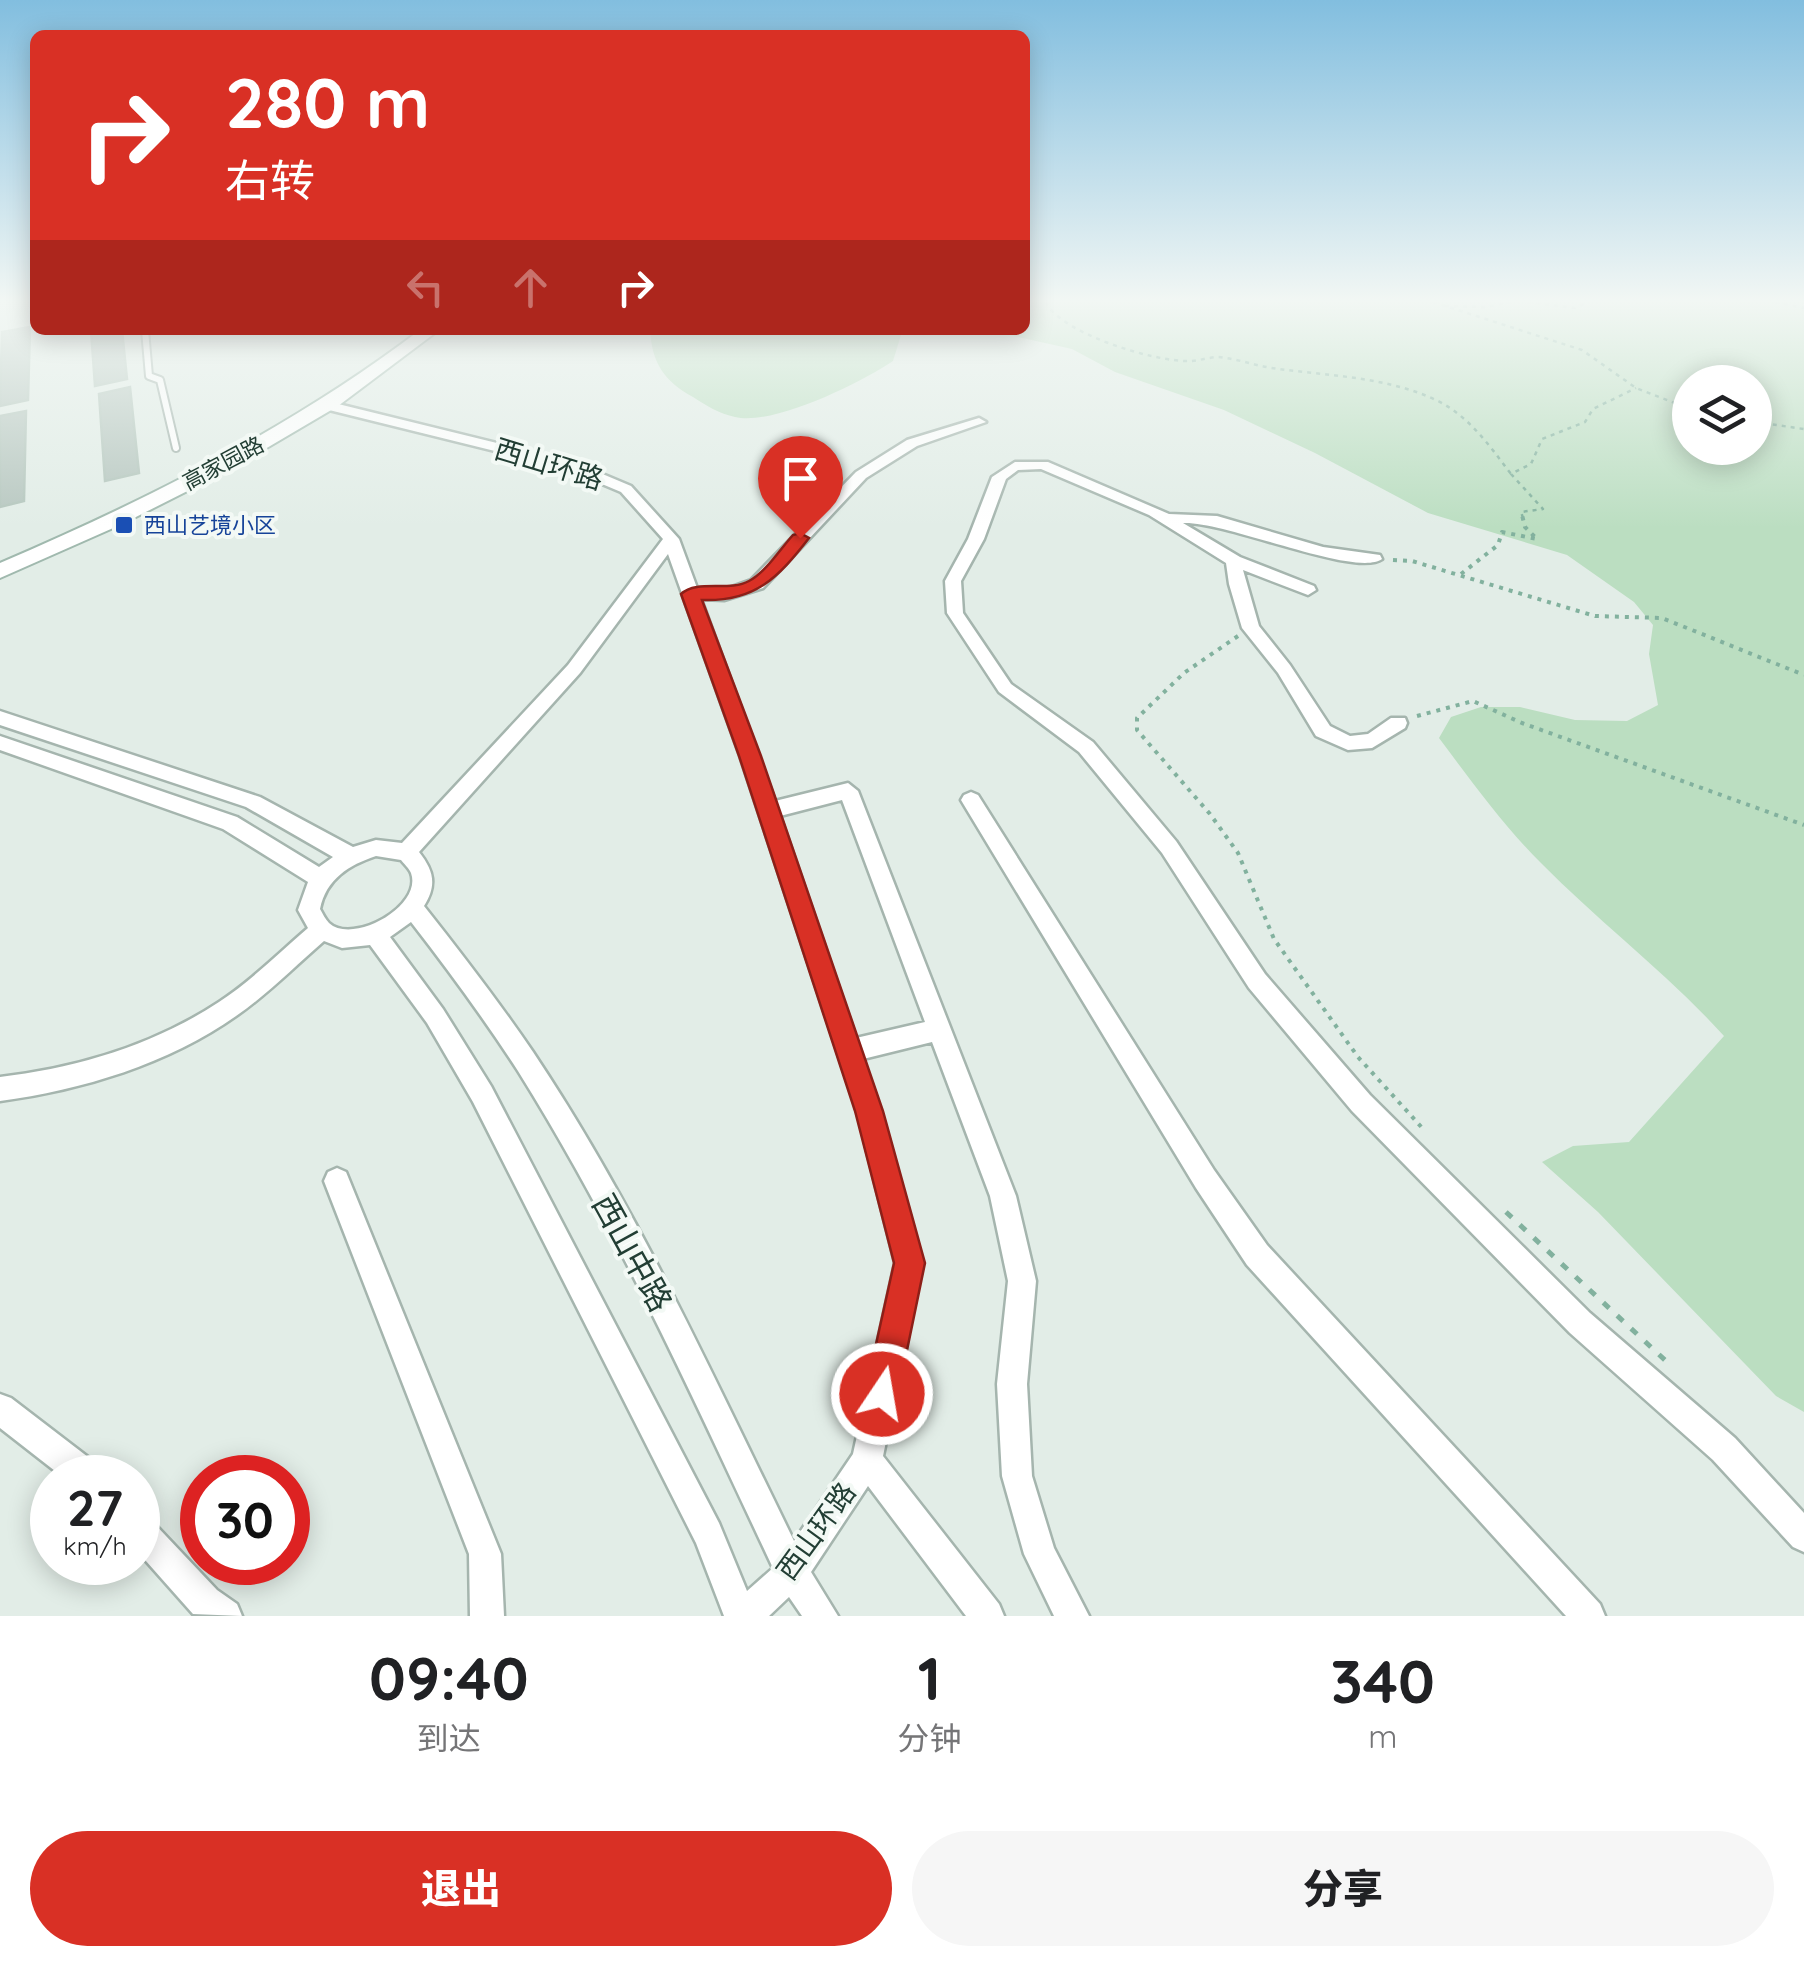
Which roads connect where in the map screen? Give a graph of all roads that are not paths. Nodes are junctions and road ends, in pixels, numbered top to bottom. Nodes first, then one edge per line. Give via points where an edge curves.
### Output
1 (153, 377) edge
2 (346, 377) edge
3 (365, 377) edge
4 (326, 405) junction
5 (979, 422) dead end
6 (176, 448) dead end
7 (1167, 519) junction
8 (670, 539) junction
9 (0, 559) edge
10 (1374, 559) road end
11 (1234, 561) junction
12 (0, 572) edge
13 (1308, 590) dead end
14 (690, 594) junction
15 (0, 718) edge
16 (1398, 722) road end
17 (0, 743) edge
18 (971, 800) dead end
19 (768, 811) junction
20 (408, 852) junction
21 (350, 856) junction
22 (321, 879) junction
23 (413, 908) junction
24 (320, 930) junction
25 (375, 934) junction
26 (939, 1029) junction
27 (849, 1051) junction
28 (0, 1090) edge
29 (337, 1181) dead end
30 (0, 1409) edge
31 (60, 1455) edge
32 (868, 1460) junction
33 (1804, 1536) edge
34 (160, 1553) edge
35 (792, 1572) junction
36 (225, 1616) edge
37 (487, 1616) edge
38 (743, 1616) edge
39 (821, 1616) edge
40 (987, 1616) edge
41 (1072, 1616) edge
42 (1588, 1616) edge

1 - 6 lane via 160,380
2 - 9 main road, 高家园路 via 254,435
3 - 4 main road, 高家园路
4 - 8 street, 西山环路 via 569,466 626,489
4 - 12 main road, 高家园路 via 131,511
5 - 14 street via 912,443 862,475 757,584 724,594
7 - 10 street via 1195,515 1318,552
7 - 11 street
7 - 33 street via 1043,464 1015,466 998,478 954,581 955,613 1005,688 1086,747 1168,847 1258,981 1361,1103 1580,1323 1724,1449
8 - 14 street, 西山环路
8 - 20 street via 574,669
11 - 13 street
11 - 16 street via 1250,628 1324,731 1348,742 1372,741
14 - 19 street, 西山环路
15 - 21 street via 254,802
17 - 22 street via 230,822
18 - 42 street via 1257,1255
19 - 26 street via 848,791
19 - 27 street, 西山环路
20 - 21 street via 376,848
20 - 23 street via 424,869
21 - 22 street
22 - 24 street via 309,910
23 - 25 street
23 - 35 street, 西山中路 via 464,969 531,1070 652,1285
24 - 25 street via 350,939
24 - 28 street via 225,1011 129,1058
25 - 38 street, 西山中路 via 436,1016 482,1094 708,1534
26 - 27 street
26 - 41 street via 1003,1196 1022,1280 1012,1384 1017,1476 1040,1554
27 - 32 street, 西山环路 via 909,1263
29 - 37 street via 485,1554
30 - 31 street
32 - 35 street, 西山环路
32 - 40 street
34 - 36 street
35 - 38 street, 西山环路
35 - 39 street, 西山中路

